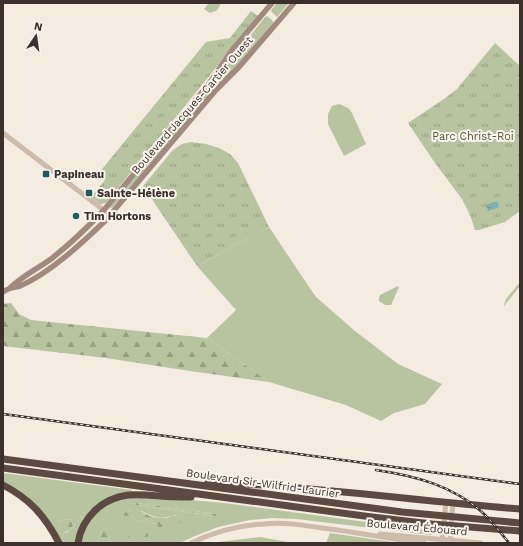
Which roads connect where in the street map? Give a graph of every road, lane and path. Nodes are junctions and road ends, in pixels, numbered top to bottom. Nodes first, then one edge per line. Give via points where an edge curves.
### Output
1 (272, 3) edge
2 (294, 3) edge
3 (3, 133) edge
4 (104, 210) junction
5 (110, 215) junction
6 (10, 288) junction
7 (3, 292) edge
8 (3, 459) edge
9 (3, 468) edge
10 (167, 481) junction
11 (3, 485) edge
12 (231, 498) junction
13 (449, 503) junction
14 (520, 509) edge
15 (520, 523) edge
16 (351, 532) junction
17 (520, 532) edge
18 (442, 541) edge
19 (450, 541) edge
20 (59, 543) edge
21 (78, 543) edge
22 (191, 543) edge
23 (424, 543) edge
24 (481, 543) edge

1 - 4 main road, Boulevard Jacques-Cartier Ouest
2 - 5 main road, Boulevard Jacques-Cartier Ouest
3 - 4 street
4 - 5 street
4 - 6 main road, Boulevard Jacques-Cartier Ouest via 73,241
5 - 6 main road, Boulevard Jacques-Cartier Ouest via 90,236 53,266 19,287
6 - 7 main road, Boulevard Jacques-Cartier Ouest
8 - 10 highway, Boulevard Sir-Wilfrid-Laurier
9 - 12 highway, Boulevard Sir-Wilfrid-Laurier
10 - 13 highway via 240,483
10 - 15 highway, Boulevard Sir-Wilfrid-Laurier via 402,512
11 - 20 highway via 35,508
12 - 17 highway, Boulevard Sir-Wilfrid-Laurier via 432,524
12 - 21 highway via 138,495 118,497 101,505 91,514 82,528
13 - 14 highway
13 - 18 street via 445,511
13 - 19 street via 452,512
16 - 18 street, Boulevard Édouard
16 - 22 street, Boulevard Édouard via 296,524 264,524 225,530
16 - 23 street, Boulevard Édouard
18 - 19 street, Boulevard Édouard
19 - 24 street, Boulevard Édouard

